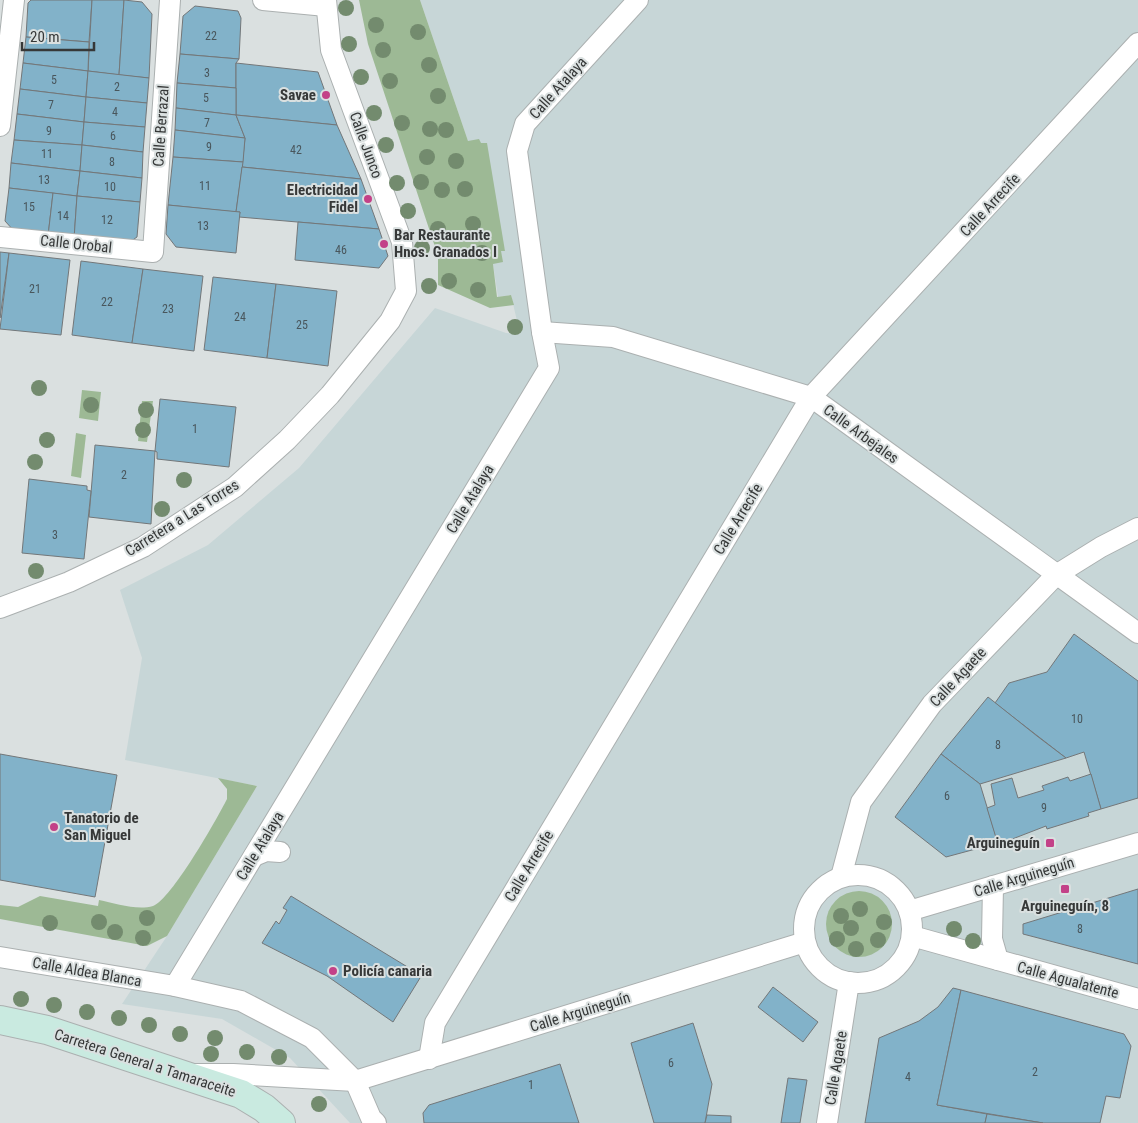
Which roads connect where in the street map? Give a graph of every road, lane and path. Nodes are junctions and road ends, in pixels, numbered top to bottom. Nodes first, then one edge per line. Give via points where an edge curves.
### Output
1 (14, 0) edge
2 (170, 0) edge
3 (263, 0) edge
4 (638, 0) edge
5 (326, 3) edge
6 (1138, 43) edge
7 (0, 126) edge
8 (0, 237) edge
9 (153, 252) joint
10 (406, 290) joint
11 (542, 332) junction
12 (811, 397) junction
13 (1138, 528) edge
14 (1056, 575) junction
15 (0, 608) edge
16 (1138, 632) edge
17 (1138, 843) edge
18 (280, 852) dead end
19 (254, 856) junction
20 (841, 877) junction
21 (993, 886) junction
22 (910, 911) junction
23 (912, 936) junction
24 (805, 942) junction
25 (0, 957) edge
26 (998, 960) junction
27 (849, 982) junction
28 (175, 986) junction
29 (1138, 999) edge
30 (0, 1020) edge
31 (429, 1058) junction
32 (184, 1075) junction
33 (355, 1081) junction
34 (281, 1123) edge
35 (376, 1123) edge
36 (827, 1123) edge

1 - 7 street
2 - 9 street, Calle Berrazal
3 - 5 street
4 - 11 street, Calle Atalaya via 525,124 517,151
5 - 10 street, Calle Junco via 331,50 402,242
6 - 12 street, Calle Arrecife
8 - 9 street, Calle Orobal
10 - 15 street, Carretera a Las Torres via 390,321 330,394 287,440 235,487 143,547 69,582
11 - 12 street, Calle Arbejales via 613,337
11 - 19 street, Calle Atalaya via 549,368
12 - 14 street, Calle Arbejales
12 - 31 street, Calle Arrecife via 435,1023
13 - 14 street, Calle Agaete
14 - 16 street, Calle Arbejales
14 - 20 street, Calle Agaete via 932,704 861,802
17 - 21 street, Calle Arguineguín
18 - 19 street
19 - 28 street, Calle Atalaya
20 - 22 street via 857,874 889,884
20 - 24 street via 826,884 810,903 804,926
21 - 22 street, Calle Arguineguín
21 - 26 street, Calle Agualatente via 992,940
22 - 23 street
23 - 26 street, Calle Agualatente
23 - 27 street via 897,967 883,977 867,982
24 - 27 street via 821,969 834,978
24 - 31 street, Calle Arguineguín
25 - 28 street, Calle Aldea Blanca
26 - 29 street, Calle Agualatente
27 - 36 street, Calle Agaete
28 - 33 street, Calle Aldea Blanca via 242,1001 312,1038
30 - 32 main road, Carretera General a Tamaraceite via 47,1030
31 - 33 street, Calle Arguineguín
32 - 33 street via 233,1074
32 - 34 main road, Carretera General a Tamaraceite via 241,1094
33 - 35 street

